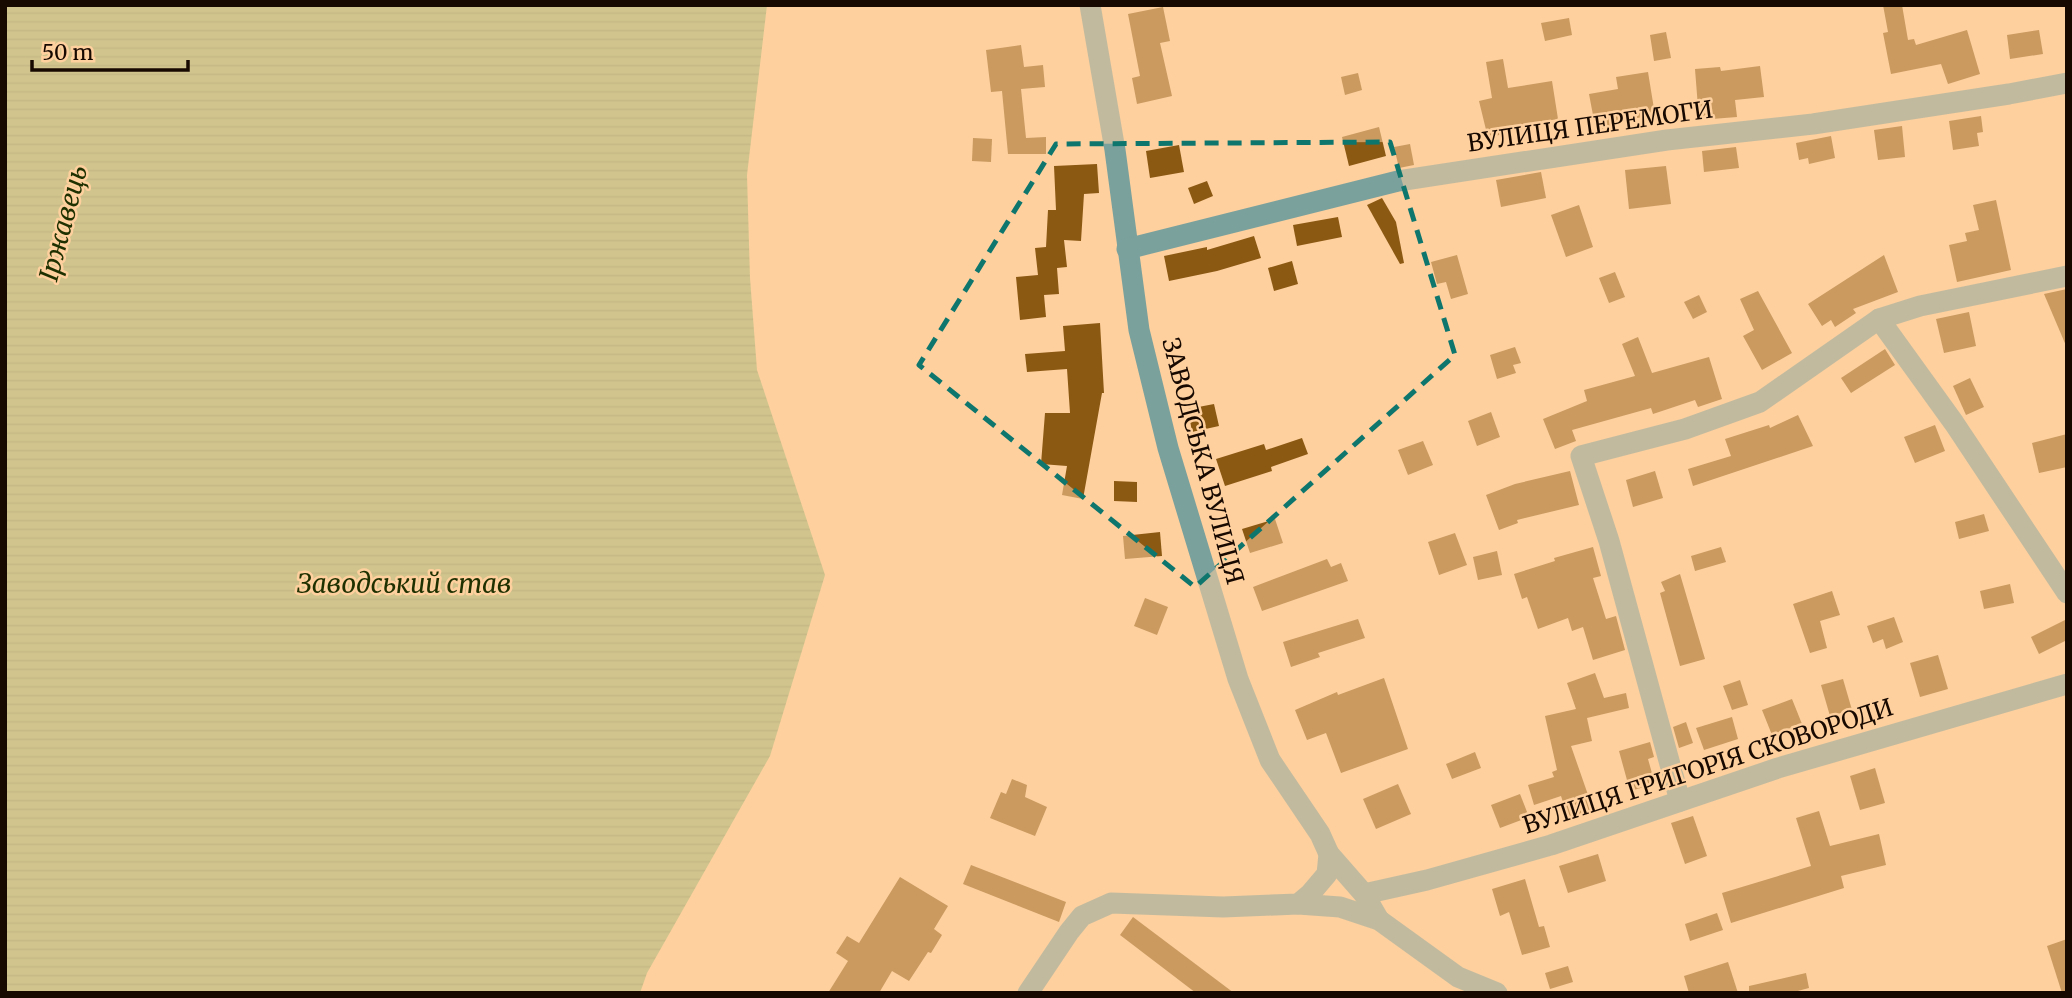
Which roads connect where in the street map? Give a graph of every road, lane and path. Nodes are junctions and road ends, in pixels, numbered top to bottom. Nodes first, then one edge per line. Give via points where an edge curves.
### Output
1 (1090, 5) edge
2 (2067, 83) edge
3 (1127, 249) junction
4 (2067, 276) edge
5 (1879, 319) junction
6 (2067, 593) edge
7 (2067, 684) edge
8 (1679, 802) junction
9 (1329, 854) junction
10 (1364, 894) junction
11 (1304, 899) junction
12 (1379, 920) junction
13 (1405, 939) junction
14 (1028, 993) edge
15 (1452, 993) edge
16 (1497, 993) edge

1 - 3 street, ЗАВОДСЬКА ВУЛИЦЯ
2 - 3 street, ВУЛИЦЯ ПЕРЕМОГИ via 1813,124 1667,140 1398,181
3 - 9 street, ЗАВОДСЬКА ВУЛИЦЯ via 1139,330 1168,448 1238,679 1270,760 1321,834
4 - 5 street via 1920,306
5 - 6 street
5 - 8 street via 1760,402 1685,429 1581,456 1609,541
7 - 8 street, ВУЛИЦЯ ГРИГОРІЯ СКОВОРОДИ via 1791,764
8 - 10 street, ВУЛИЦЯ ГРИГОРІЯ СКОВОРОДИ via 1551,845
9 - 10 street, ЗАВОДСЬКА ВУЛИЦЯ
9 - 11 street via 1327,874
10 - 12 street, ЗАВОДСЬКА ВУЛИЦЯ
11 - 12 street
11 - 14 street via 1223,907 1111,903 1082,916
12 - 13 street
13 - 15 street via 1436,968
13 - 16 street via 1458,977

